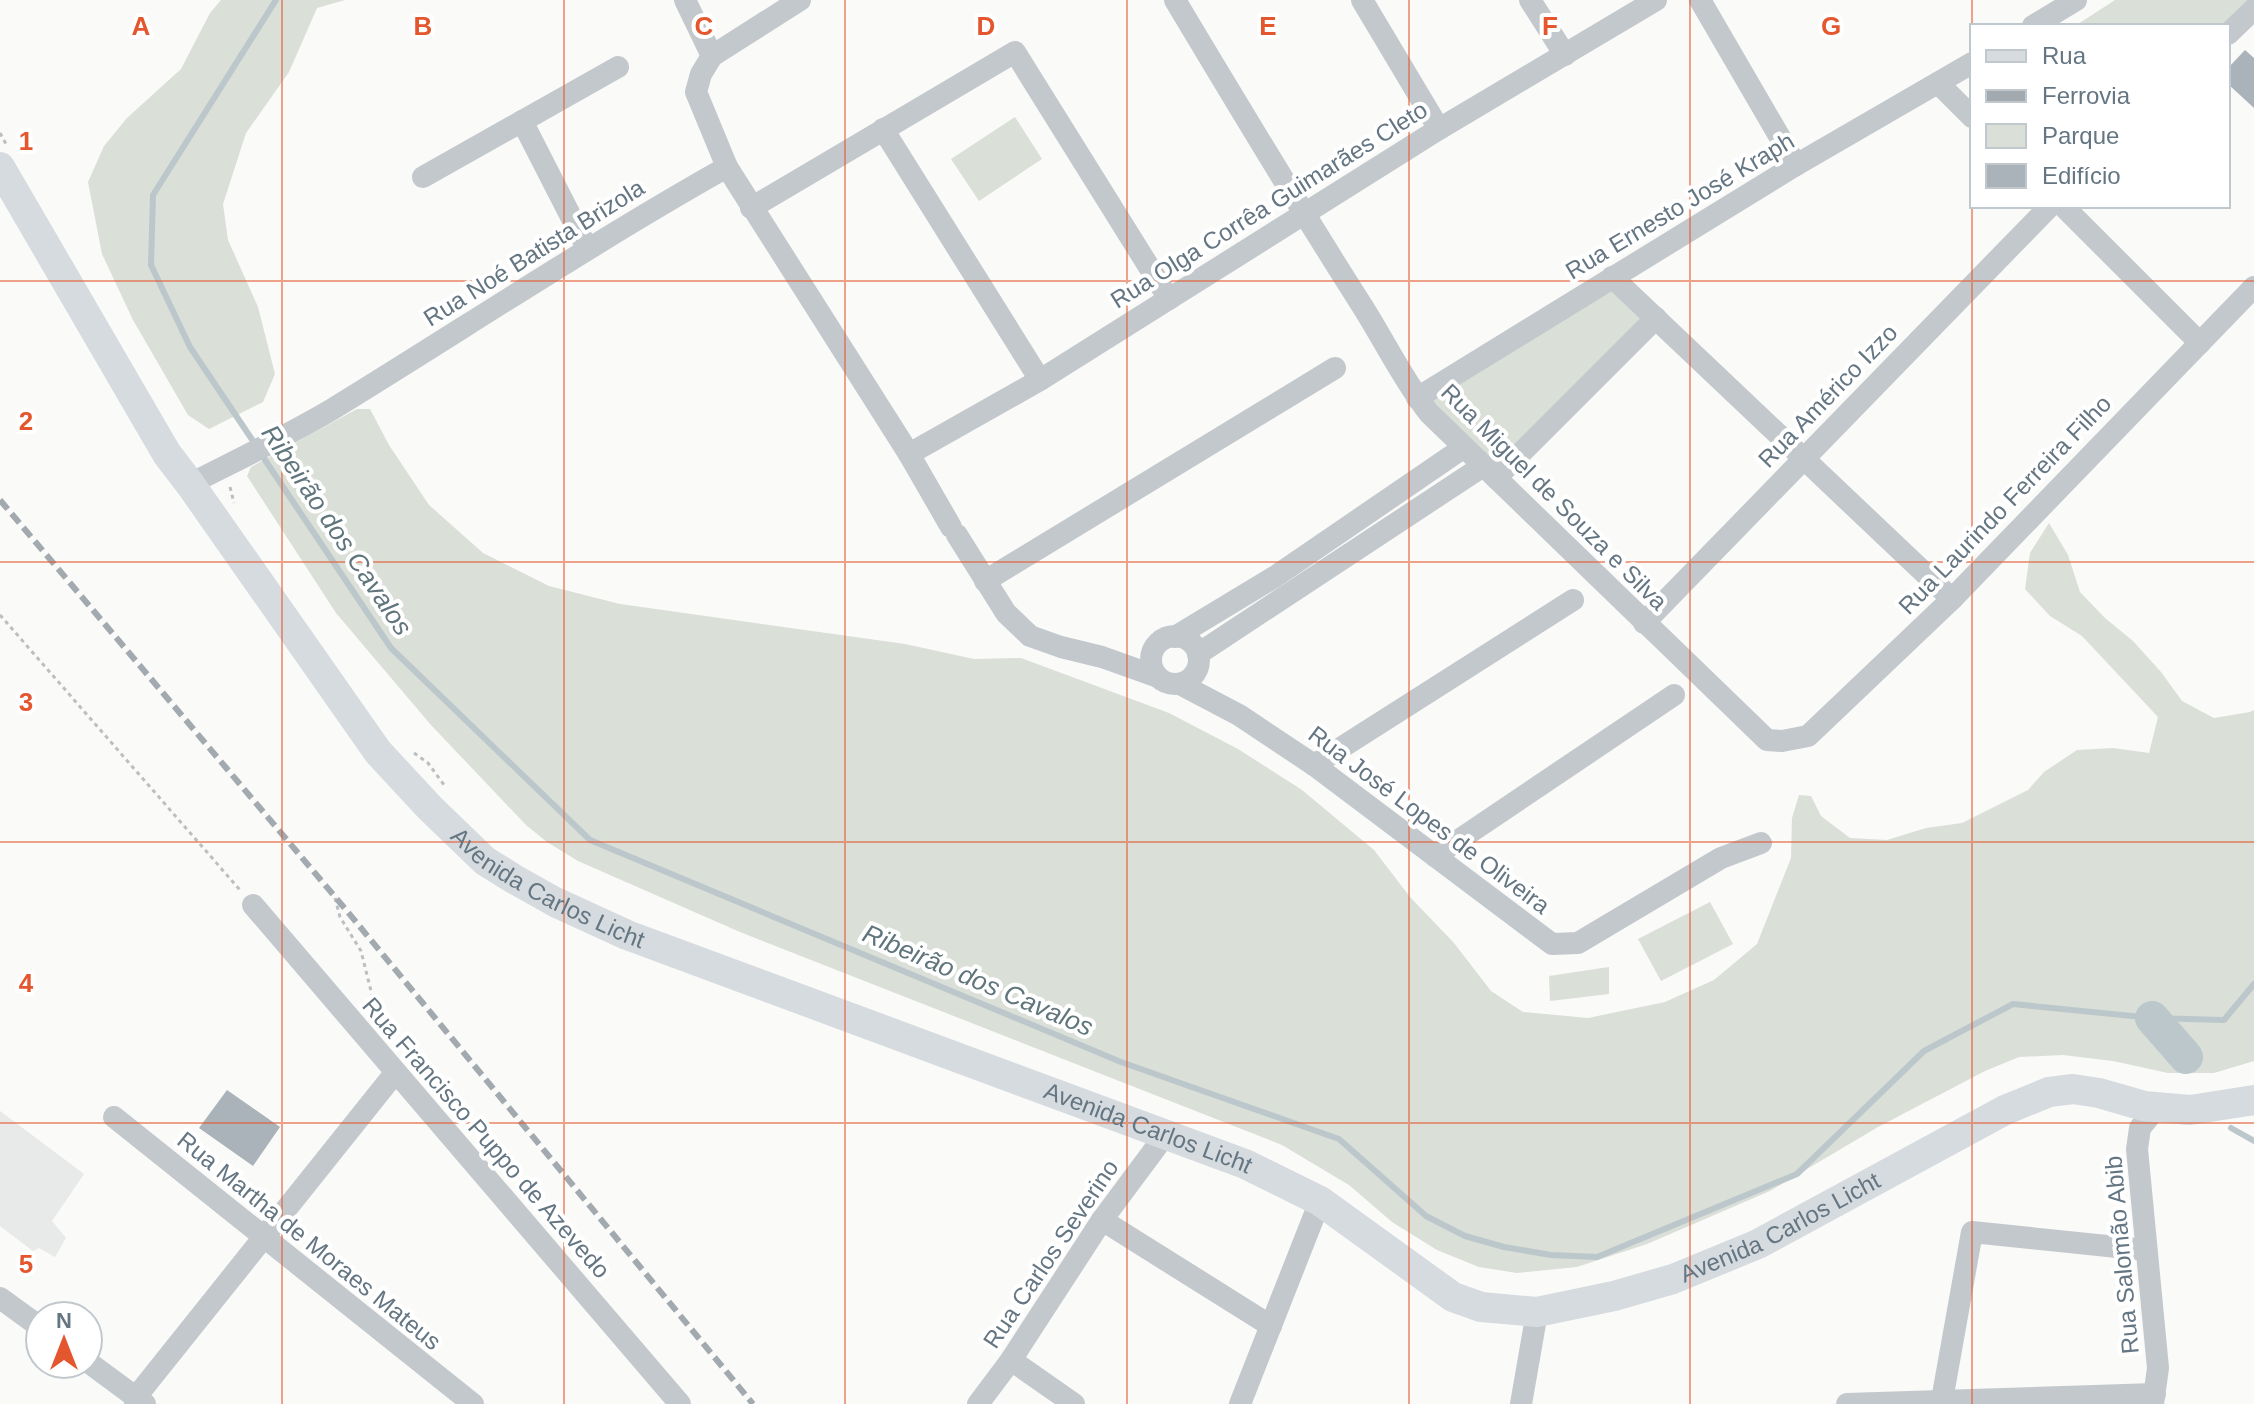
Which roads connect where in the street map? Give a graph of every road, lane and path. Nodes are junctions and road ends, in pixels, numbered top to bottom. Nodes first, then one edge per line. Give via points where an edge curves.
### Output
1 (685, 0) edge
2 (800, 0) edge
3 (1175, 0) edge
4 (1362, 0) edge
5 (1530, 0) edge
6 (1656, 0) edge
7 (1700, 0) edge
8 (2074, 1) edge
9 (2254, 9) edge
10 (2036, 24) edge
11 (2230, 32) edge
12 (1565, 55) junction
13 (712, 56) junction
14 (1970, 64) edge
15 (618, 67) dead end
16 (1938, 83) junction
17 (1970, 115) edge
18 (522, 121) junction
19 (883, 129) junction
20 (1439, 129) junction
21 (0, 133) edge
22 (4, 157) edge
23 (1796, 165) junction
24 (727, 167) junction
25 (423, 177) dead end
26 (751, 208) junction
27 (2048, 208) edge
28 (2065, 208) edge
29 (1303, 213) junction
30 (587, 248) junction
31 (1612, 277) junction
32 (2254, 287) edge
33 (1169, 299) junction
34 (1656, 318) junction
35 (2200, 343) junction
36 (1335, 368) dead end
37 (1040, 380) junction
38 (1417, 398) junction
39 (1463, 448) junction
40 (909, 454) junction
41 (1805, 458) junction
42 (1490, 472) junction
43 (213, 473) junction
44 (236, 512) dead end
45 (985, 581) junction
46 (1952, 599) junction
47 (1573, 600) dead end
48 (0, 615) edge
49 (1644, 623) junction
50 (1175, 637) junction
51 (1155, 666) junction
52 (1192, 669) junction
53 (1674, 695) dead end
54 (1782, 741) joint
55 (406, 747) dead end
56 (1314, 765) junction
57 (451, 795) dead end
58 (1761, 843) dead end
59 (1435, 856) junction
60 (335, 898) dead end
61 (253, 905) joint
62 (375, 1050) junction
63 (395, 1073) junction
64 (2251, 1102) edge
65 (2157, 1107) junction
66 (114, 1117) dead end
67 (1166, 1134) junction
68 (1320, 1201) junction
69 (1102, 1220) junction
70 (264, 1238) junction
71 (2146, 1250) junction
72 (0, 1298) edge
73 (1537, 1312) junction
74 (24, 1315) edge
75 (1271, 1326) junction
76 (1011, 1360) junction
77 (104, 1375) edge
78 (2154, 1399) edge
79 (1942, 1400) junction
80 (464, 1401) edge
81 (139, 1402) edge
82 (680, 1404) edge
83 (978, 1404) edge
84 (1074, 1404) edge
85 (1240, 1404) edge
86 (1521, 1404) edge
87 (1847, 1404) edge

1 - 13 street
2 - 13 street
3 - 29 street, Rua Miguel de Souza e Silva
4 - 20 street
5 - 12 street
6 - 12 street, Rua Olga Corrêa Guimarães Cleto
7 - 23 street
8 - 10 street
9 - 11 street
12 - 20 street, Rua Olga Corrêa Guimarães Cleto
13 - 24 street via 696,92
14 - 16 street, Rua Ernesto José Kraph
15 - 18 street
16 - 17 street
16 - 23 street, Rua Ernesto José Kraph
18 - 25 street
18 - 30 street
19 - 26 street
19 - 33 street via 1015,52
19 - 37 street
20 - 29 street, Rua Olga Corrêa Guimarães Cleto
21 - 22 path
22 - 43 main road, Avenida Carlos Licht via 163,448
23 - 31 street, Rua Ernesto José Kraph
24 - 26 street
24 - 30 street, Rua Noé Batista Brizola
26 - 40 street
27 - 41 street, Rua Américo Izzo
28 - 35 street
29 - 33 street, Rua Olga Corrêa Guimarães Cleto
29 - 38 street, Rua Miguel de Souza e Silva
30 - 43 street, Rua Noé Batista Brizola via 329,411
31 - 34 street
31 - 38 street, Rua Ernesto José Kraph
32 - 35 street, Rua Laurindo Ferreira Filho
33 - 37 street, Rua Olga Corrêa Guimarães Cleto
34 - 41 street
34 - 42 street
35 - 46 street, Rua Laurindo Ferreira Filho
36 - 45 street
37 - 40 street, Rua Olga Corrêa Guimarães Cleto
38 - 39 street, Rua Miguel de Souza e Silva
39 - 42 street, Rua Miguel de Souza e Silva
39 - 50 street via 1276,576
40 - 45 street
41 - 46 street
41 - 49 street, Rua Américo Izzo
42 - 49 street, Rua Miguel de Souza e Silva
42 - 52 street
43 - 44 path via 232,489
43 - 67 main road, Avenida Carlos Licht via 378,752 485,861 555,902 627,935
45 - 51 street via 1006,613 1030,636
46 - 54 street, Rua Laurindo Ferreira Filho via 1808,736
47 - 56 street
48 - 61 path
49 - 54 street, Rua Miguel de Souza e Silva via 1767,740
50 - 51 street via 1160,642
50 - 52 street via 1190,642
51 - 52 street via 1164,681
52 - 56 street, Rua José Lopes de Oliveira via 1239,715
53 - 59 street
55 - 57 path via 428,763
56 - 59 street, Rua José Lopes de Oliveira
58 - 59 street, Rua José Lopes de Oliveira via 1721,858 1578,943 1565,945 1552,944
60 - 62 path via 369,981 379,1025
61 - 62 street, Rua Francisco Puppo de Azevedo
62 - 63 street, Rua Francisco Puppo de Azevedo
63 - 70 street
63 - 82 street, Rua Francisco Puppo de Azevedo
64 - 65 main road, Avenida Carlos Licht via 2190,1110
65 - 71 street, Rua Salomão Abib via 2137,1139
65 - 73 main road, Avenida Carlos Licht via 2073,1089 2049,1092 2005,1110 1758,1244 1673,1279
66 - 70 street, Rua Martha de Moraes Mateus
67 - 68 main road, Avenida Carlos Licht via 1245,1164
67 - 69 street, Rua Carlos Severino
68 - 73 main road, Avenida Carlos Licht via 1453,1297 1481,1307
68 - 75 street
69 - 75 street
69 - 76 street, Rua Carlos Severino
70 - 80 street, Rua Martha de Moraes Mateus
70 - 81 street
71 - 78 street, Rua Salomão Abib via 2158,1368
71 - 79 street via 1972,1232
72 - 74 street
73 - 86 street
75 - 85 street
76 - 83 street, Rua Carlos Severino
76 - 84 street
77 - 81 street
78 - 79 street
79 - 87 street

